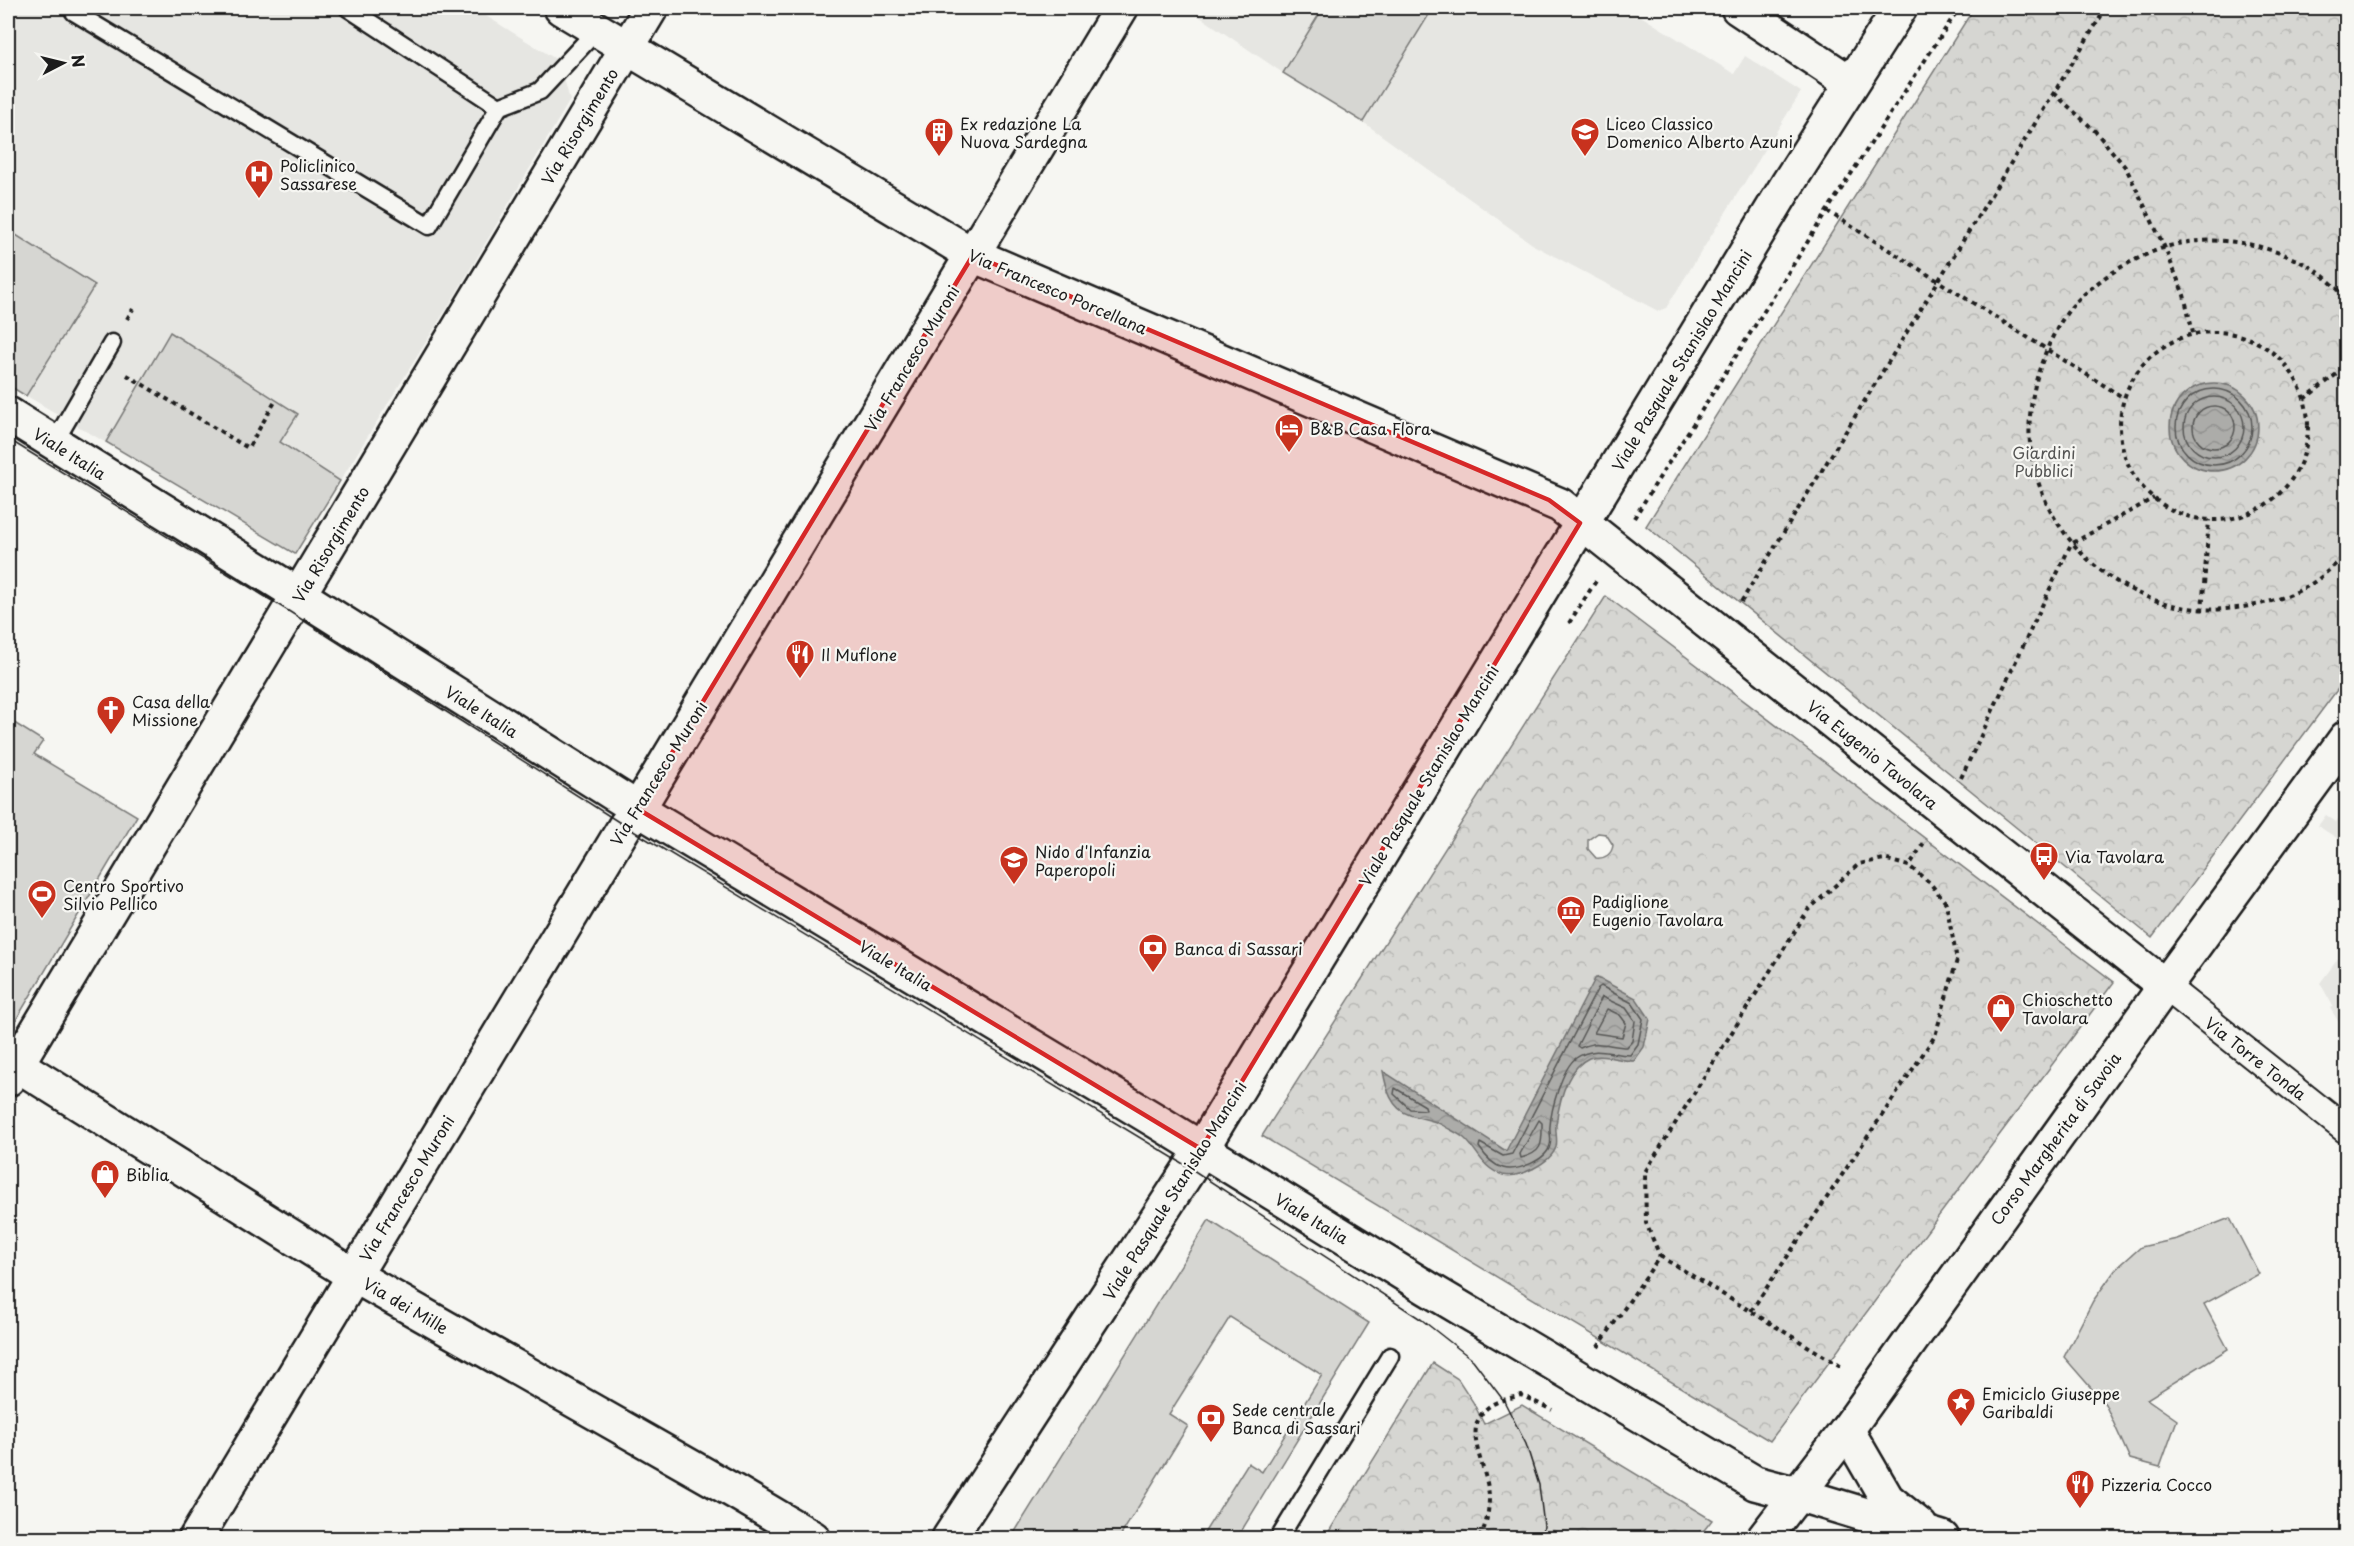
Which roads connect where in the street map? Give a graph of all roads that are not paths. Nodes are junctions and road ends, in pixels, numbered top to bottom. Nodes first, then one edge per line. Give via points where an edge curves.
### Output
1 (76, 8) edge
2 (348, 8) edge
3 (561, 8) edge
4 (651, 8) edge
5 (1121, 8) edge
6 (1738, 8) edge
7 (1900, 8) edge
8 (597, 30) junction
9 (626, 47) junction
10 (1851, 83) junction
11 (499, 107) junction
12 (973, 255) junction
13 (112, 343) dead end
14 (8, 414) edge
15 (54, 442) junction
16 (1580, 523) junction
17 (299, 595) junction
18 (2346, 738) edge
19 (638, 809) junction
20 (2165, 986) junction
21 (10, 1068) edge
22 (2346, 1130) edge
23 (1202, 1149) junction
24 (353, 1275) junction
25 (1390, 1356) dead end
26 (1847, 1430) junction
27 (1797, 1494) junction
28 (759, 1505) junction
29 (1935, 1537) edge
30 (196, 1539) edge
31 (766, 1539) edge
32 (813, 1539) edge
33 (949, 1539) edge
34 (1279, 1539) edge
35 (1764, 1539) edge

1 - 11 lane via 74,12 429,226
2 - 11 lane
3 - 8 street, Via Francesco Porcellana
4 - 9 street, Via Risorgimento
5 - 12 street, Via Francesco Muroni
6 - 10 street
7 - 10 street, Viale Pasquale Stanislao Mancini
8 - 9 street, Via Francesco Porcellana
8 - 11 lane via 540,91
9 - 12 street, Via Francesco Porcellana
9 - 17 street, Via Risorgimento
10 - 16 street, Viale Pasquale Stanislao Mancini
12 - 16 street, Via Francesco Porcellana via 1550,500
12 - 19 street, Via Francesco Muroni
13 - 15 lane
14 - 15 street, Viale Italia
15 - 17 street, Viale Italia
16 - 20 street, Via Eugenio Tavolara
16 - 23 street, Viale Pasquale Stanislao Mancini
17 - 19 street, Viale Italia
17 - 21 street, Via Risorgimento
18 - 20 street, Corso Margherita di Savoia
19 - 23 street, Viale Italia
19 - 24 street, Via Francesco Muroni
20 - 22 street, Via Torre Tonda
20 - 26 street, Corso Margherita di Savoia
21 - 24 street, Via dei Mille
23 - 27 street, Viale Italia via 1755,1483
23 - 33 street, Viale Pasquale Stanislao Mancini
24 - 28 street, Via dei Mille
24 - 30 street, Via Francesco Muroni
25 - 34 lane
26 - 27 street, Corso Margherita di Savoia
26 - 29 street via 1887,1499
27 - 29 street
27 - 35 street, Corso Margherita di Savoia
28 - 31 street
28 - 32 street, Via dei Mille

